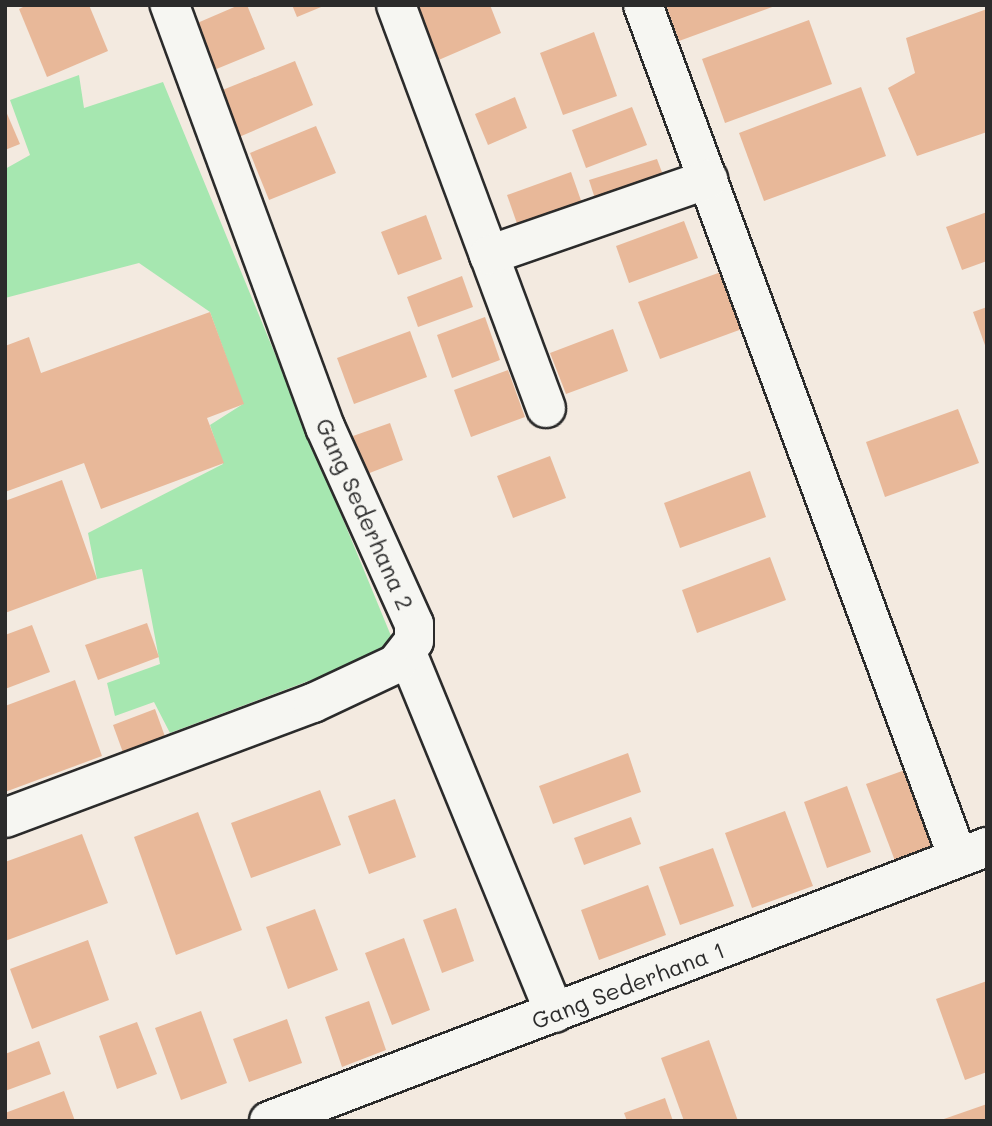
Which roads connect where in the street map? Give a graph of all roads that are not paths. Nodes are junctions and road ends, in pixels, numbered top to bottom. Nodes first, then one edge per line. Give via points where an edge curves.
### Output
1 (170, 5) edge
2 (396, 5) edge
3 (643, 5) edge
4 (708, 179) junction
5 (489, 255) junction
6 (546, 408) dead end
7 (407, 653) junction
8 (5, 818) edge
9 (973, 853) edge
10 (555, 1013) junction
11 (270, 1121) edge

1 - 7 street, Gang Sederhana 2 via 325,427 414,624
2 - 5 street
3 - 4 street
4 - 5 street
4 - 9 street
5 - 6 street
7 - 8 street via 396,664 313,703
7 - 10 street
9 - 10 street, Gang Sederhana 1
10 - 11 street, Gang Sederhana 1

